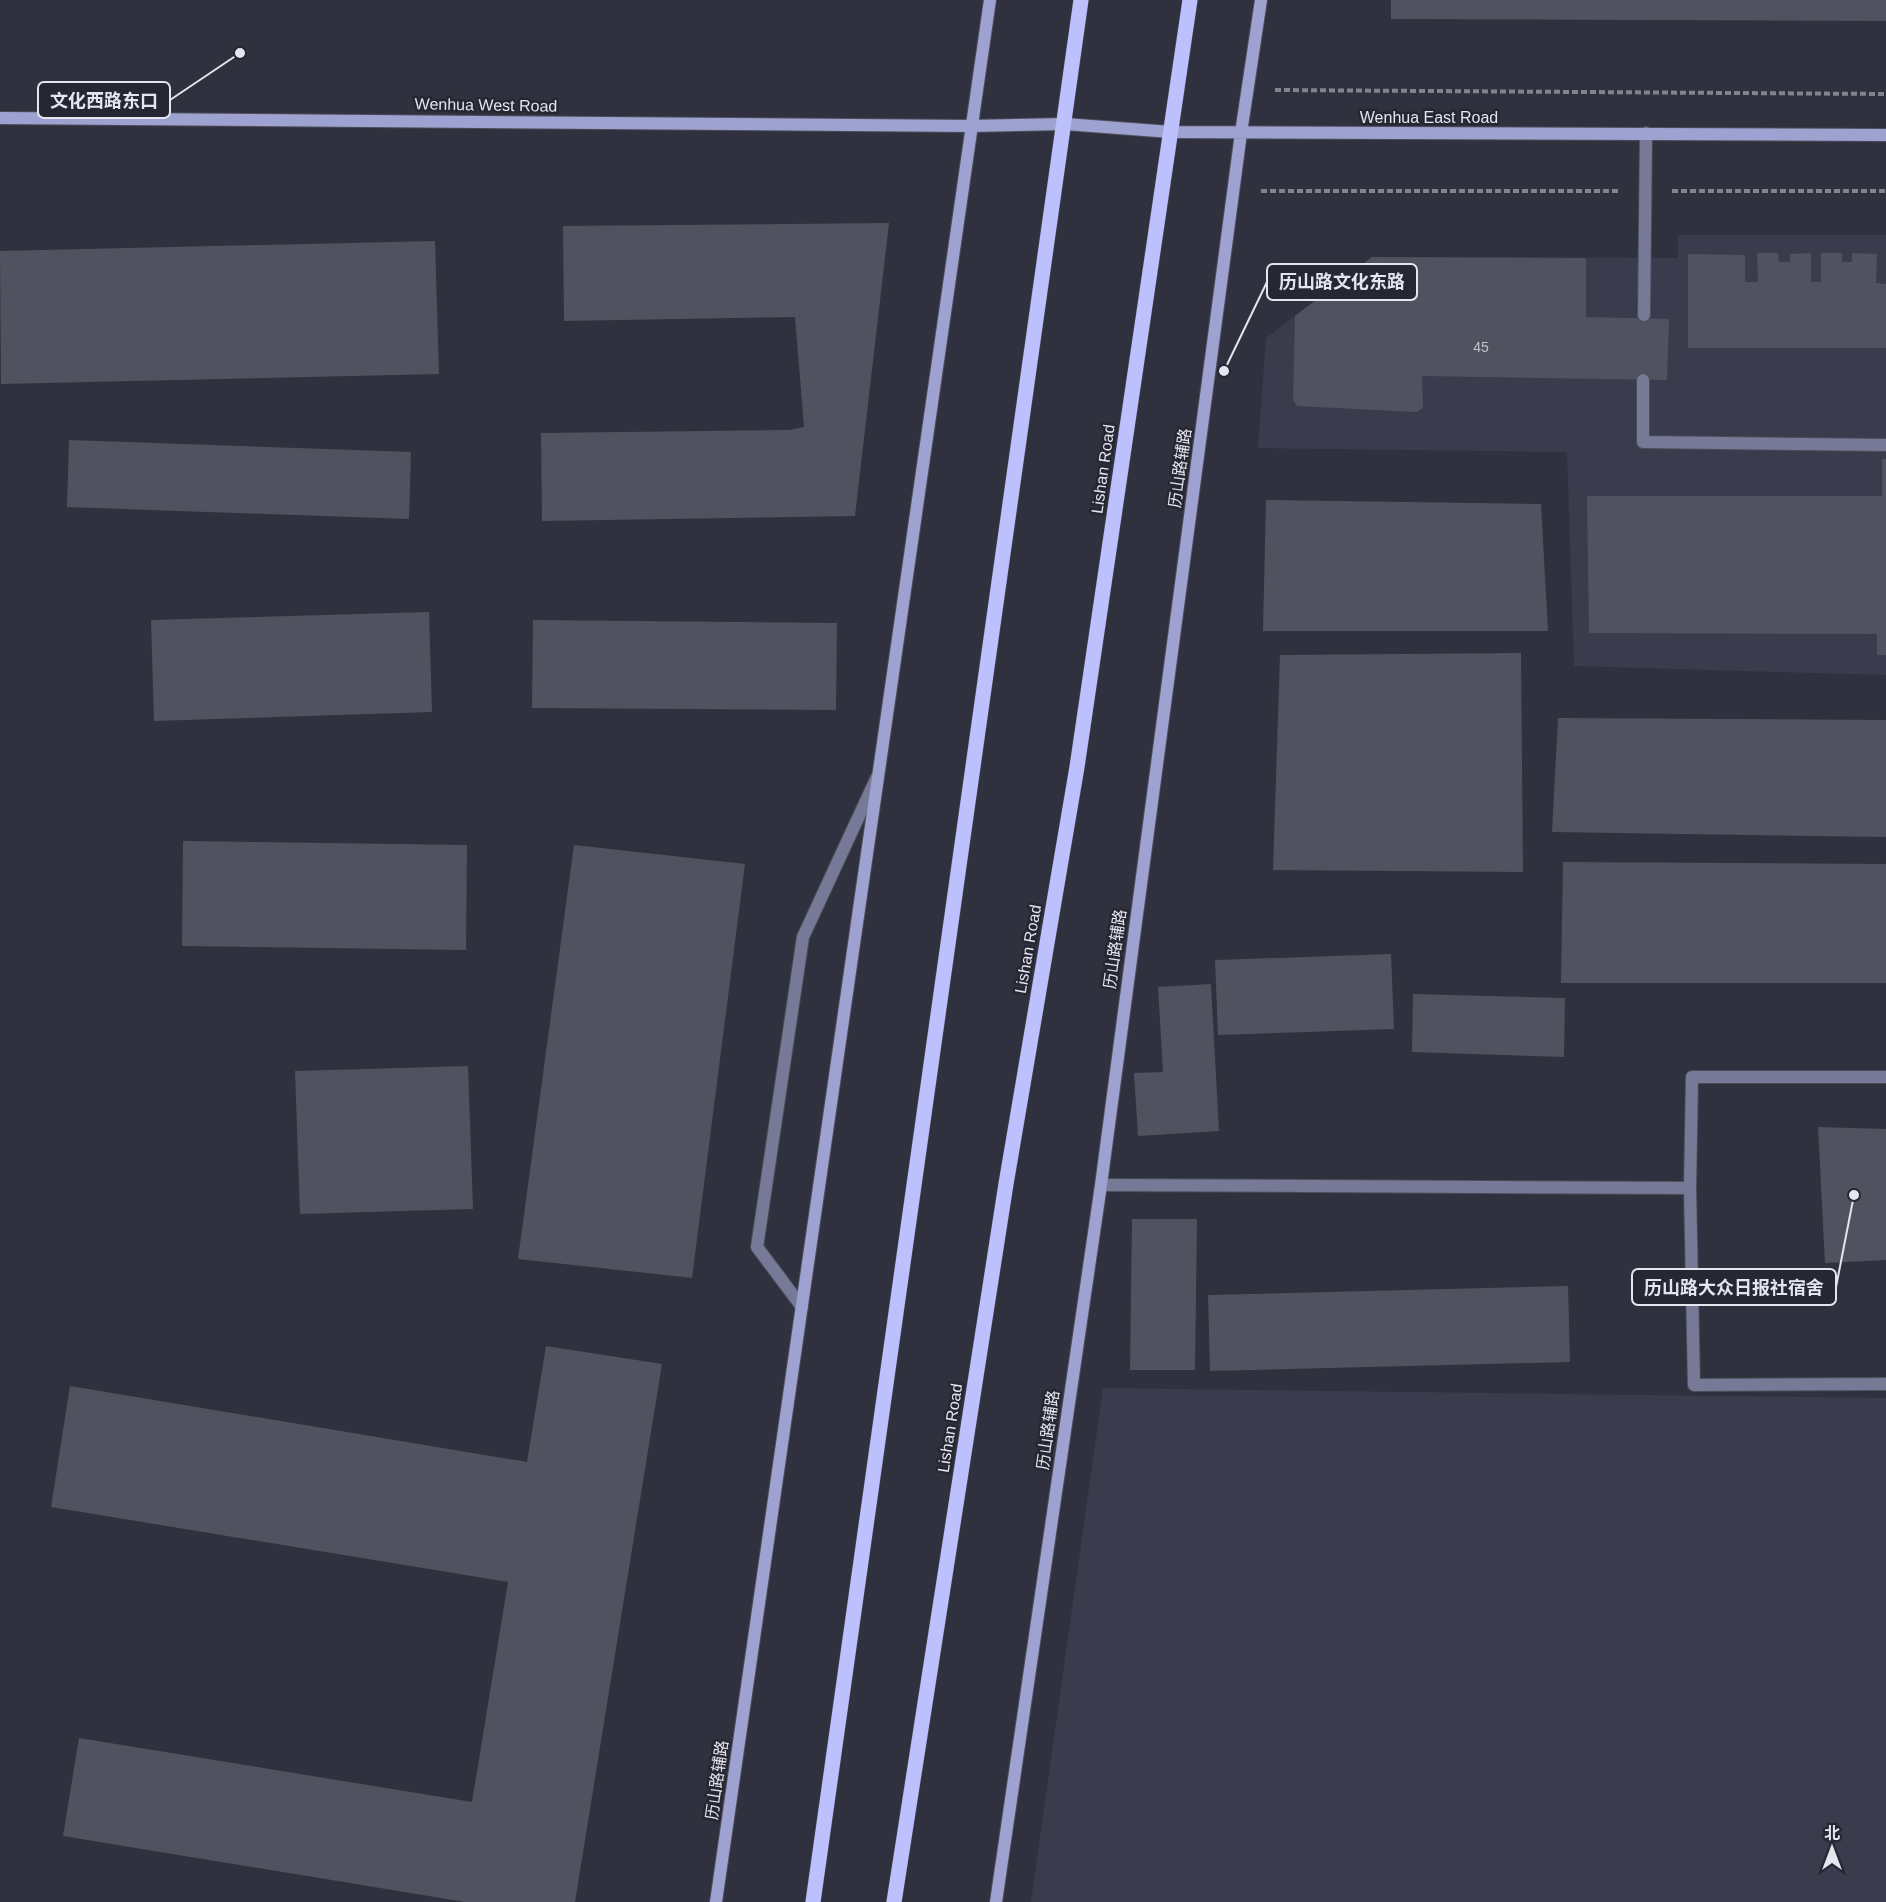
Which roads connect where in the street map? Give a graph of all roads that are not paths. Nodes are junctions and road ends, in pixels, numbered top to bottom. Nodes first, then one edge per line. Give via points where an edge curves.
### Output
1 (990, 0) edge
2 (1081, 0) edge
3 (1190, 0) edge
4 (1261, 0) edge
5 (0, 118) edge
6 (1065, 124) junction
7 (971, 126) junction
8 (1171, 132) junction
9 (1241, 133) junction
10 (1646, 133) junction
11 (1886, 135) edge
12 (1644, 315) dead end
13 (1643, 380) dead end
14 (1886, 445) edge
15 (878, 773) junction
16 (1886, 1077) edge
17 (1101, 1185) junction
18 (1690, 1188) junction
19 (802, 1307) junction
20 (1886, 1384) edge
21 (716, 1902) edge
22 (813, 1902) edge
23 (894, 1902) edge
24 (996, 1902) edge

1 - 7 street, 历山路辅路
2 - 6 main road
3 - 8 main road, Lishan Road
4 - 9 street, 历山路辅路
5 - 7 street, Wenhua West Road
6 - 7 street, Wenhua East Road
6 - 8 street, Wenhua East Road
6 - 22 main road
7 - 15 street, 历山路辅路
8 - 9 street, Wenhua East Road
8 - 23 main road, Lishan Road via 1077,767 1004,1196
9 - 10 street, Wenhua East Road
9 - 17 street, 历山路辅路
10 - 11 street, Wenhua East Road
10 - 12 lane
13 - 14 lane via 1643,442
15 - 19 street, 历山路辅路
15 - 19 lane, 历山路辅路 via 803,937 757,1247
16 - 18 lane via 1692,1077
17 - 18 lane
17 - 24 street, 历山路辅路
18 - 20 lane via 1694,1385
19 - 21 street, 历山路辅路

